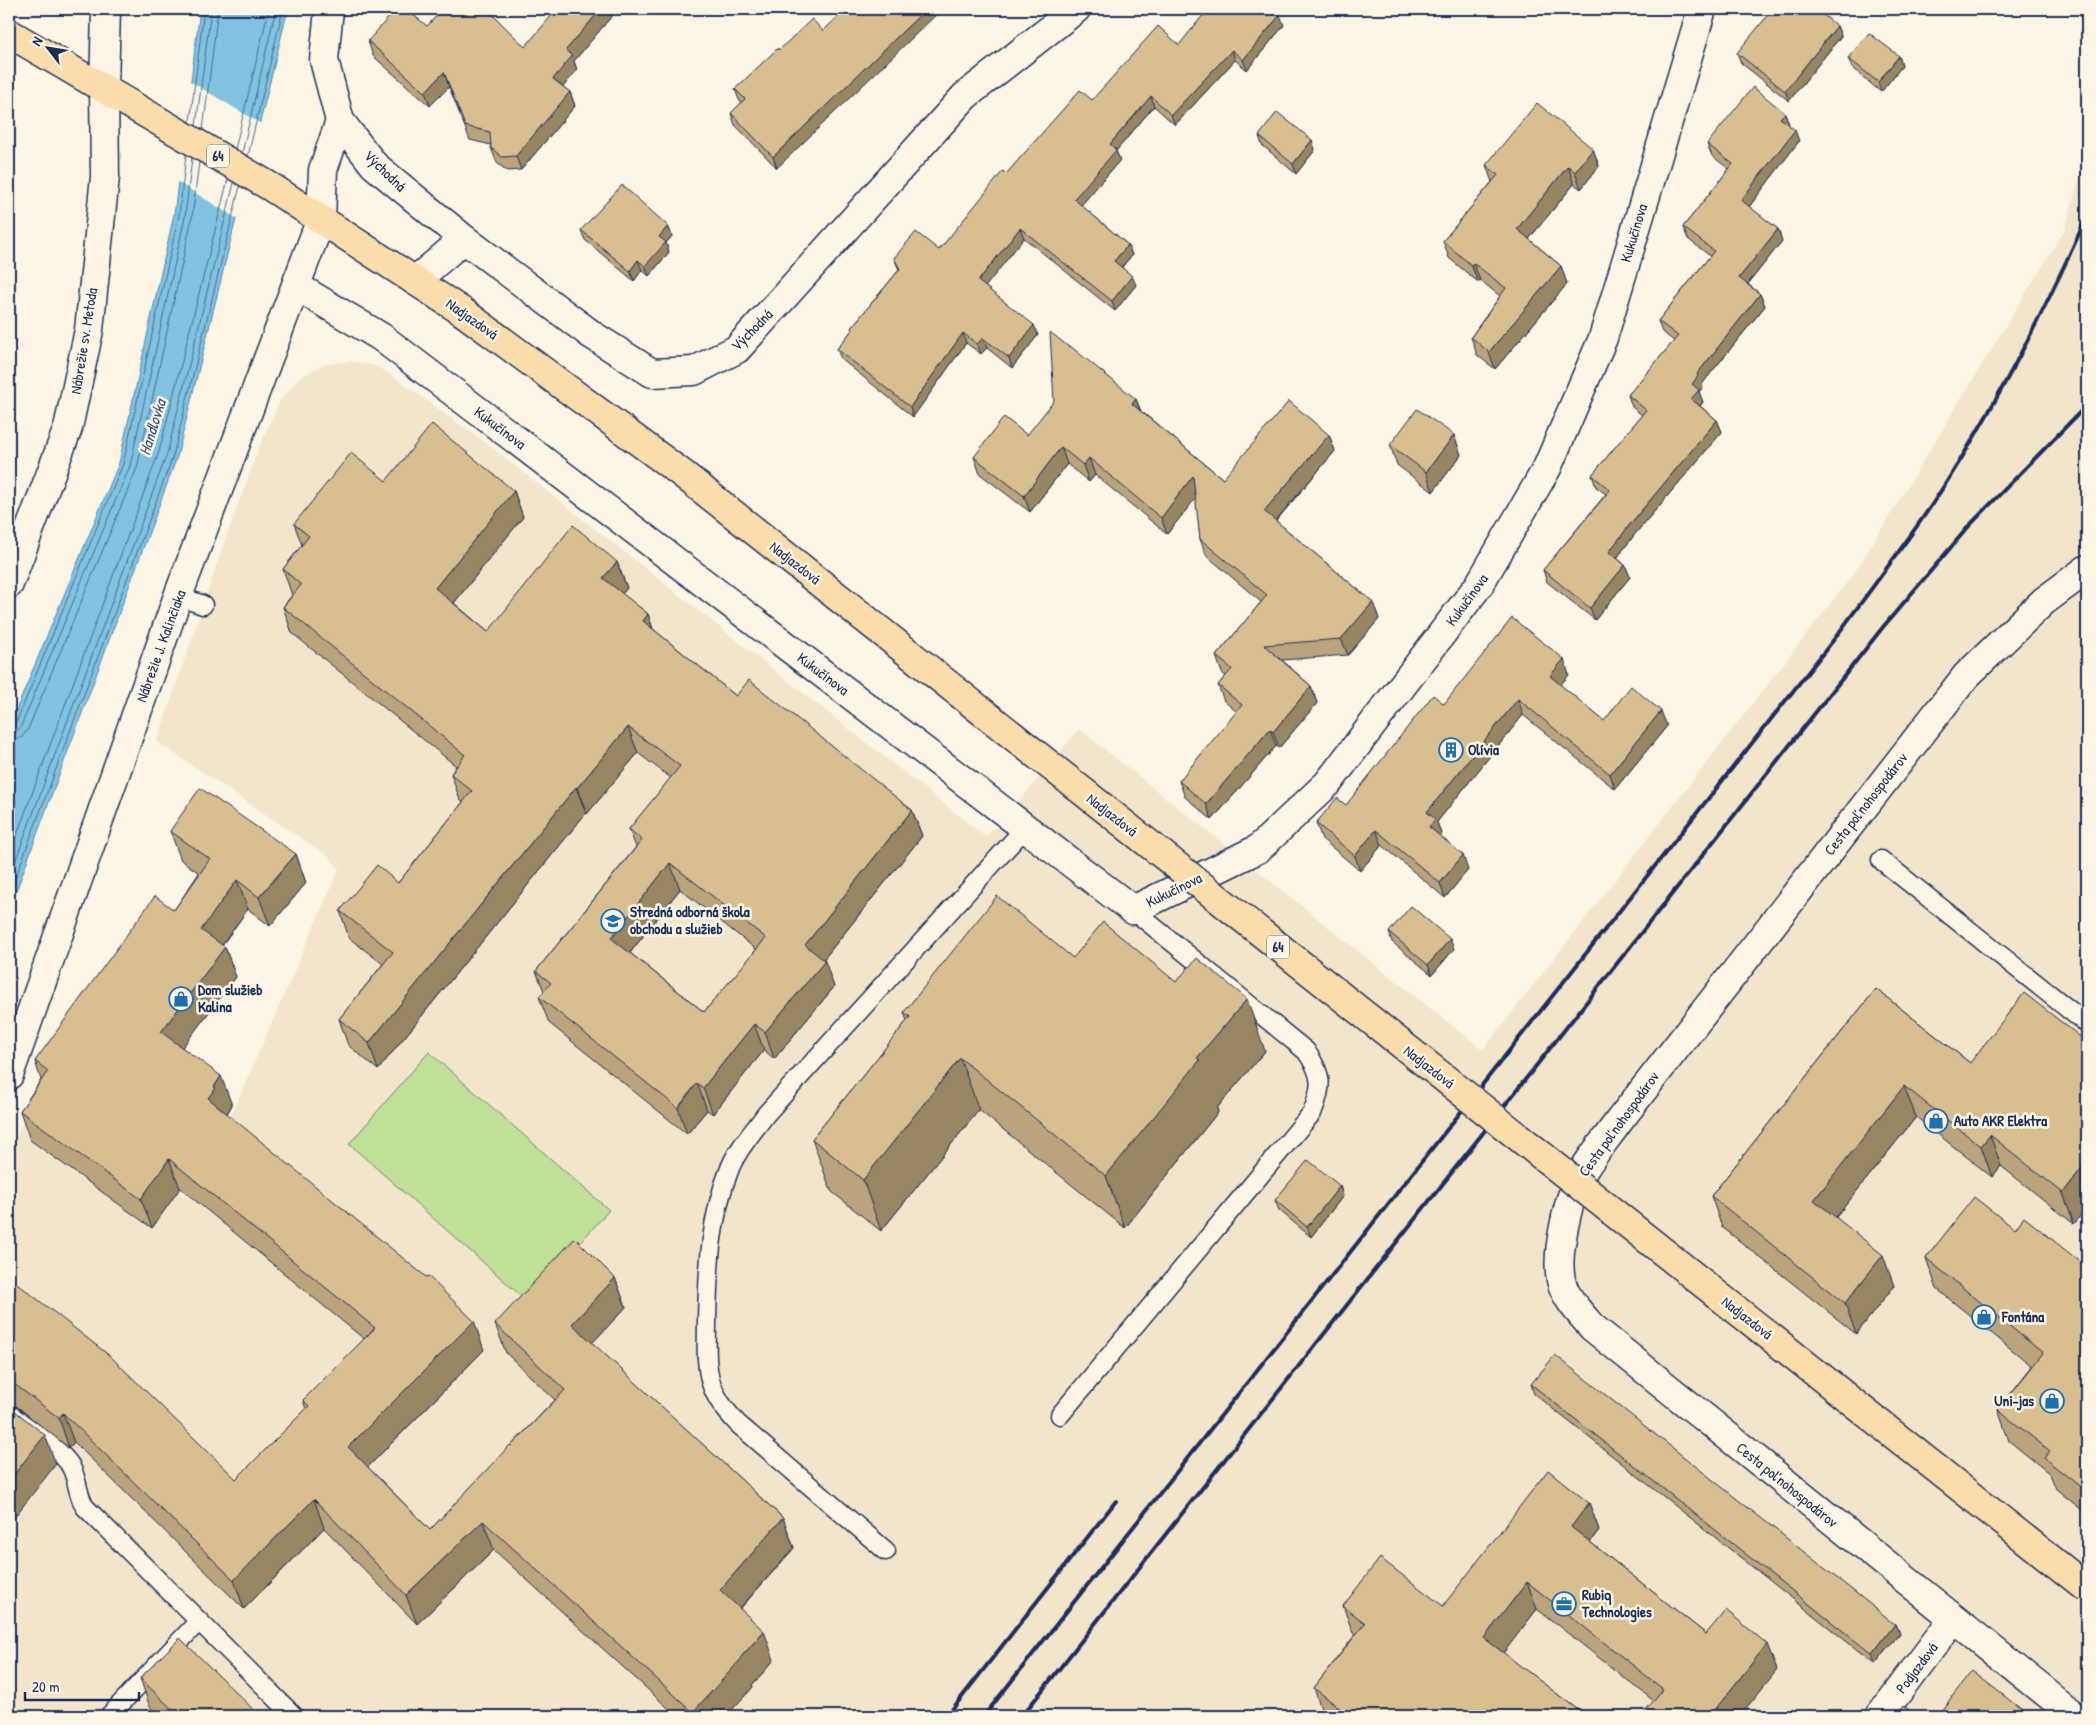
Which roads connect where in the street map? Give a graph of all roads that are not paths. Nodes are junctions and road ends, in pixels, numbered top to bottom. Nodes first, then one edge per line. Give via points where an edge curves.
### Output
1 (106, 9) edge
2 (329, 9) edge
3 (1076, 9) edge
4 (1702, 9) edge
5 (9, 34) edge
6 (104, 88) junction
7 (340, 121) junction
8 (321, 219) junction
9 (464, 239) junction
10 (415, 281) junction
11 (296, 286) junction
12 (2087, 569) edge
13 (9, 584) edge
14 (1025, 828) junction
15 (1880, 860) dead end
16 (1133, 910) junction
17 (2087, 1024) edge
18 (9, 1075) edge
19 (9, 1414) edge
20 (1060, 1415) dead end
21 (886, 1551) dead end
22 (2087, 1588) edge
23 (1953, 1619) junction
24 (198, 1622) junction
25 (109, 1716) edge
26 (294, 1716) edge
27 (1880, 1716) edge
28 (2075, 1716) edge

1 - 6 street, Nábrežie sv. Metoda
2 - 7 street via 324,60
3 - 9 street, Východná via 965,96 737,349 694,371 652,373 592,335
4 - 16 street, Kukučínova via 1603,338 1547,468 1480,585 1328,783 1258,849
5 - 6 main road, 64
6 - 8 main road, Nadjazdová / 64
6 - 13 street, Nábrežie sv. Metoda via 105,177 89,330 68,428
7 - 8 street, Nábrežie J. Kalinčiaka via 323,170
7 - 9 street, Východná via 374,165
8 - 10 main road, Nadjazdová / 64
8 - 11 street, Nábrežie J. Kalinčiaka
9 - 10 street
10 - 22 main road, Nadjazdová / 64, bridge via 463,312 691,481
11 - 14 street, Kukučínova via 381,337
11 - 18 street, Nábrežie J. Kalinčiaka via 191,601
12 - 23 street, Cesta poľnohospodárov via 2044,601 1966,676 1618,1121 1582,1173 1565,1216 1560,1247 1561,1279 1571,1302 1592,1327
14 - 16 street, Kukučínova
14 - 21 lane via 766,1114 731,1165 718,1199 711,1235 707,1365 716,1397 738,1424
15 - 17 lane
16 - 20 lane via 1306,1051 1317,1066 1321,1080 1319,1097 1312,1113
19 - 24 lane via 64,1457 71,1467 78,1497 85,1508
23 - 27 street, Podjazdová
23 - 28 street, Cesta poľnohospodárov
24 - 25 lane
24 - 26 lane

